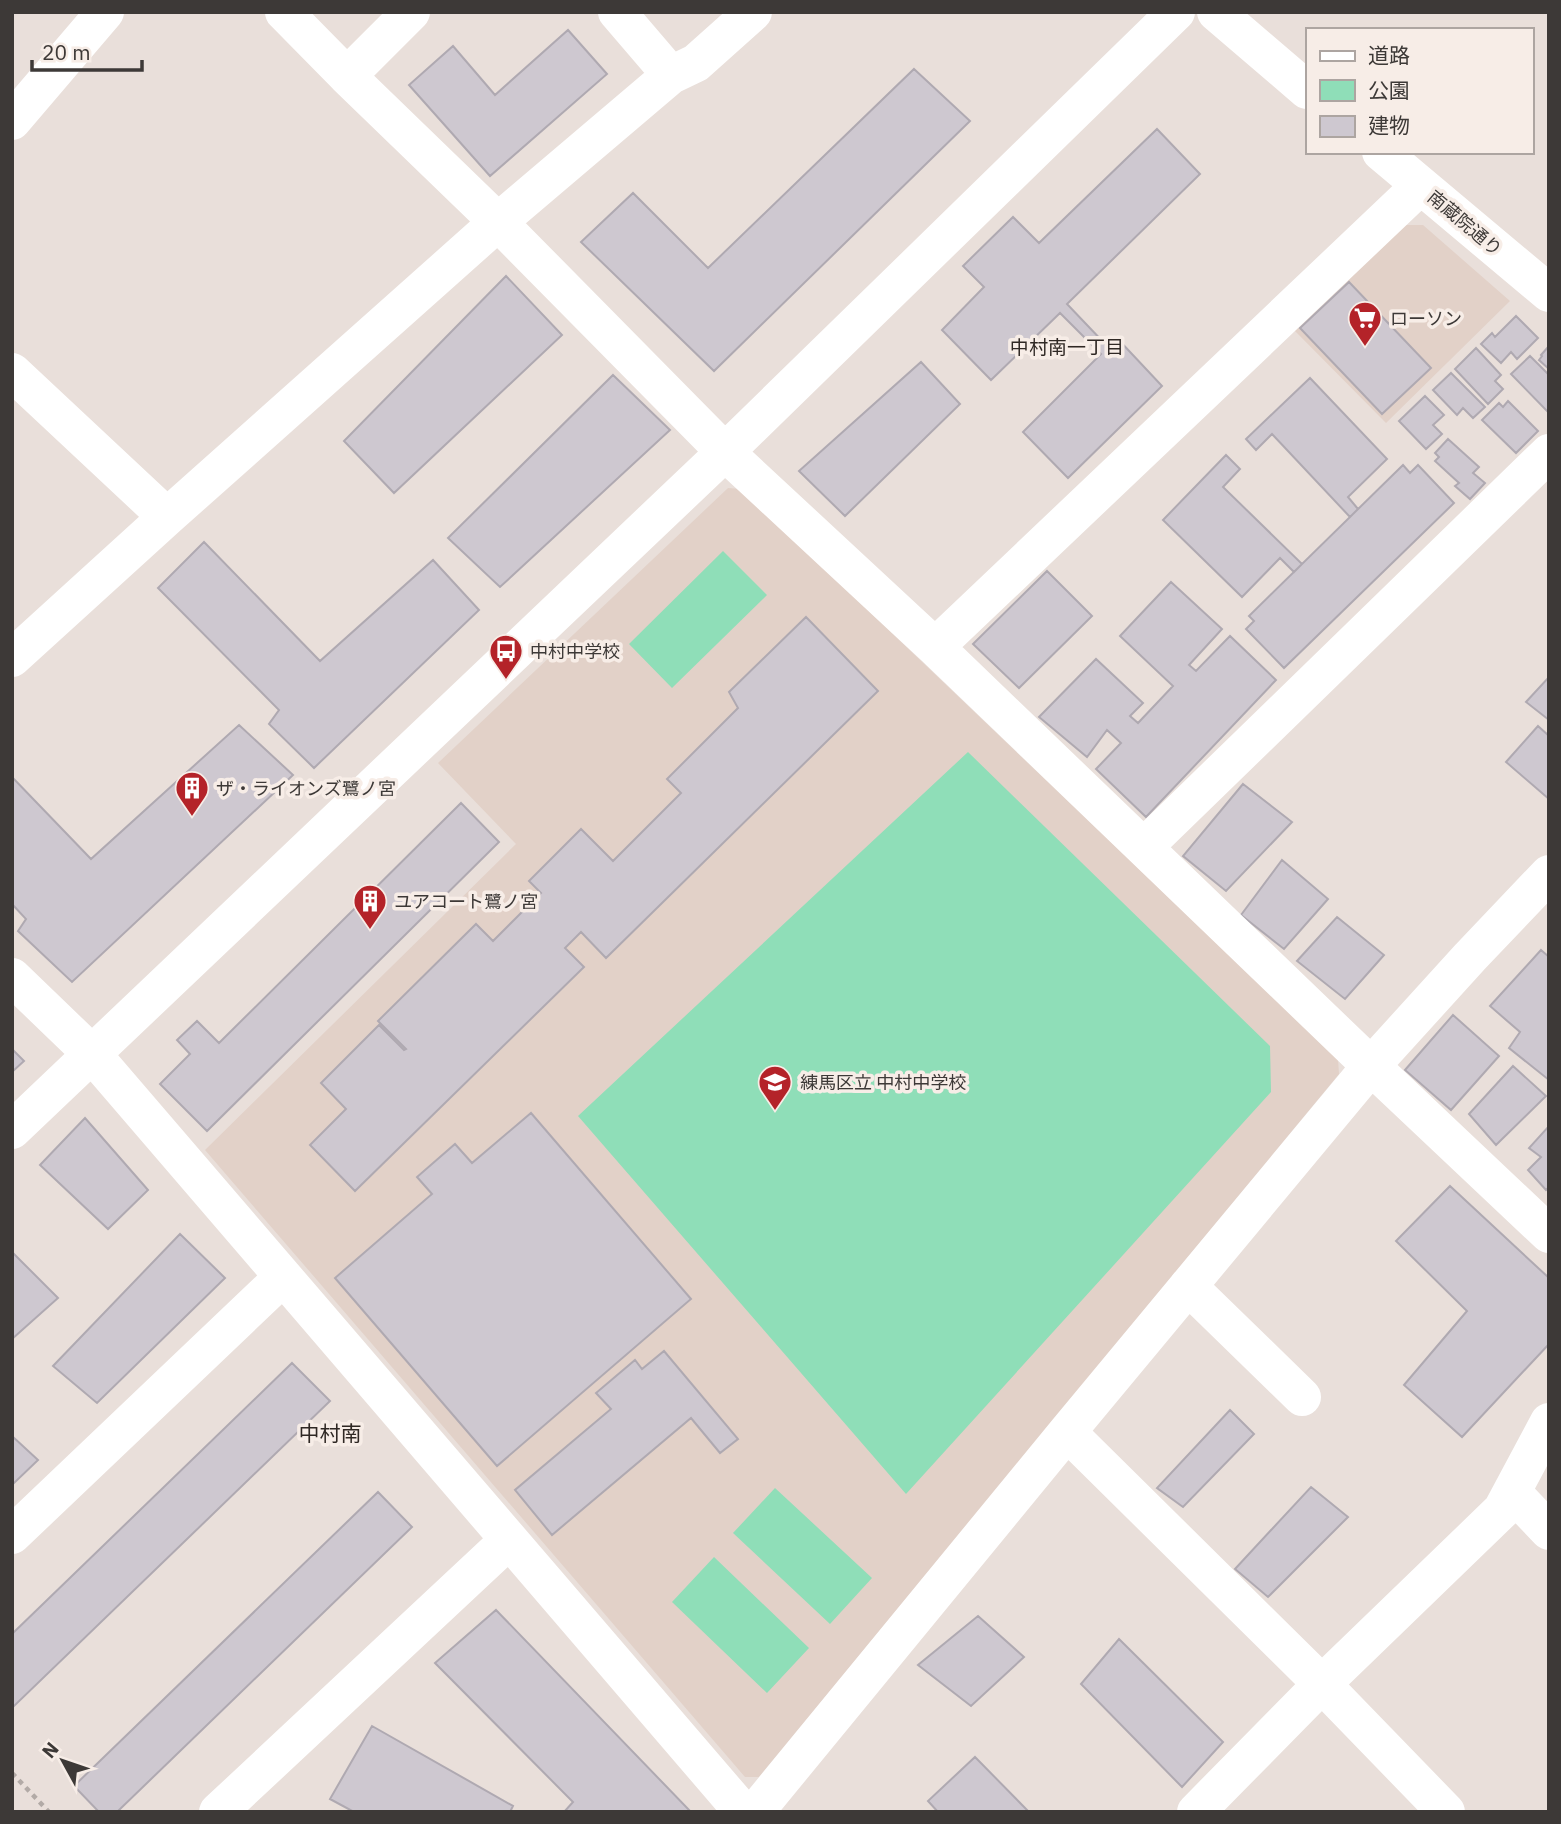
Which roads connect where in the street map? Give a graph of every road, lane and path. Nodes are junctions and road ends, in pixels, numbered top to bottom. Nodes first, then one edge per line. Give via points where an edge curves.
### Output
1 (106, 12) edge
2 (284, 12) edge
3 (411, 12) edge
4 (617, 12) edge
5 (753, 12) edge
6 (1176, 12) edge
7 (1216, 12) edge
8 (671, 75) junction
9 (347, 76) junction
10 (1306, 89) edge
11 (12, 121) edge
12 (1383, 154) edge
13 (1420, 186) junction
14 (498, 222) junction
15 (1549, 293) edge
16 (12, 372) edge
17 (725, 452) junction
18 (1549, 453) edge
19 (167, 517) junction
20 (935, 648) junction
21 (12, 657) edge
22 (1144, 847) junction
23 (1549, 874) edge
24 (12, 977) edge
25 (92, 1054) junction
26 (1371, 1066) junction
27 (12, 1130) edge
28 (1549, 1234) edge
29 (283, 1277) junction
30 (1188, 1286) junction
31 (1302, 1397) dead end
32 (1549, 1422) edge
33 (1067, 1432) junction
34 (1512, 1492) junction
35 (1549, 1531) edge
36 (12, 1535) edge
37 (509, 1540) junction
38 (1322, 1684) junction
39 (12, 1773) edge
40 (49, 1812) edge
41 (218, 1812) edge
42 (743, 1812) edge
43 (755, 1812) edge
44 (1196, 1812) edge
45 (1446, 1812) edge

1 - 11 street
2 - 9 street
3 - 9 street
4 - 8 street
5 - 8 street via 696,63
6 - 17 street
7 - 10 street
8 - 14 street
9 - 14 street
12 - 13 street, 南蔵院通り
13 - 15 street, 南蔵院通り
13 - 20 street
14 - 17 street
14 - 19 street
16 - 19 street
17 - 20 street
17 - 25 street
18 - 22 street
19 - 21 street
20 - 22 street
22 - 26 street
23 - 26 street
24 - 25 street
25 - 27 street
25 - 29 street
26 - 28 street
26 - 30 street
29 - 36 street
29 - 37 street
30 - 31 street
30 - 33 street
32 - 34 street
33 - 38 street
33 - 43 street
34 - 35 street
34 - 38 street via 1502,1510
37 - 41 street
37 - 42 street
38 - 44 street
38 - 45 street
39 - 40 path

